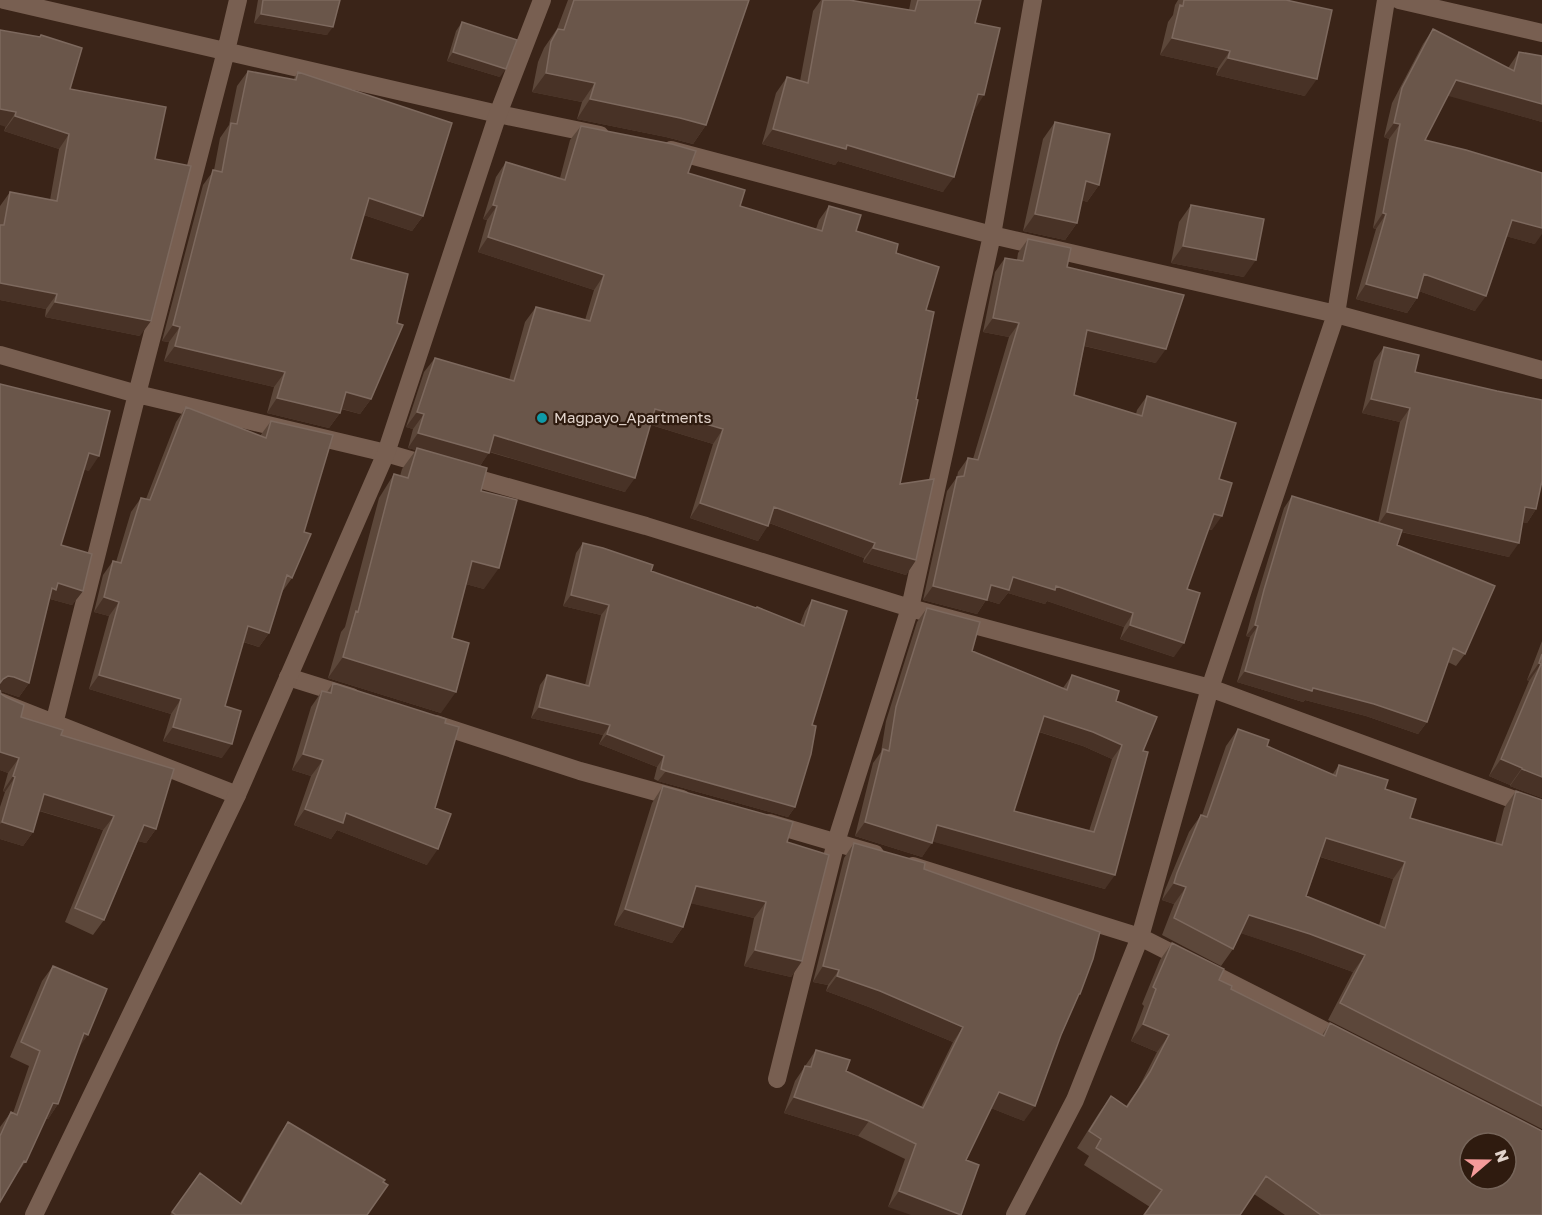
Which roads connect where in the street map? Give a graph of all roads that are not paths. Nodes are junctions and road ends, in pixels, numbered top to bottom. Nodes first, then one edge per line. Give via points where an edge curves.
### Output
1 (4, 0) edge
2 (238, 0) edge
3 (542, 0) edge
4 (1033, 0) edge
5 (1386, 0) edge
6 (1400, 0) edge
7 (1542, 33) edge
8 (226, 51) junction
9 (498, 114) junction
10 (620, 139) edge
11 (653, 146) edge
12 (992, 235) junction
13 (1336, 314) junction
14 (0, 355) edge
15 (1542, 370) edge
16 (137, 394) junction
17 (386, 453) junction
18 (910, 609) junction
19 (288, 677) junction
20 (1210, 688) junction
21 (365, 701) edge
22 (0, 702) edge
23 (419, 718) edge
24 (54, 724) junction
25 (237, 795) junction
26 (699, 804) edge
27 (1542, 810) edge
28 (753, 819) edge
29 (836, 842) junction
30 (1140, 937) junction
31 (1362, 1050) edge
32 (777, 1079) dead end
33 (33, 1215) edge
34 (1015, 1215) edge

1 - 8 street
2 - 8 street
3 - 9 street
4 - 12 street
5 - 13 street
6 - 7 street
8 - 9 street
8 - 16 street
9 - 10 street
9 - 17 street
11 - 12 street
12 - 13 street
12 - 18 street
13 - 15 street
13 - 20 street
14 - 16 street
16 - 17 street
16 - 24 street
17 - 18 street via 646,526
17 - 19 street
18 - 20 street
18 - 29 street
19 - 21 street
19 - 25 street
20 - 27 street
20 - 30 street
22 - 24 street
23 - 26 street via 580,771
24 - 25 street
25 - 33 street
28 - 29 street
29 - 30 street
29 - 32 street
30 - 31 street
30 - 34 street via 1075,1100

